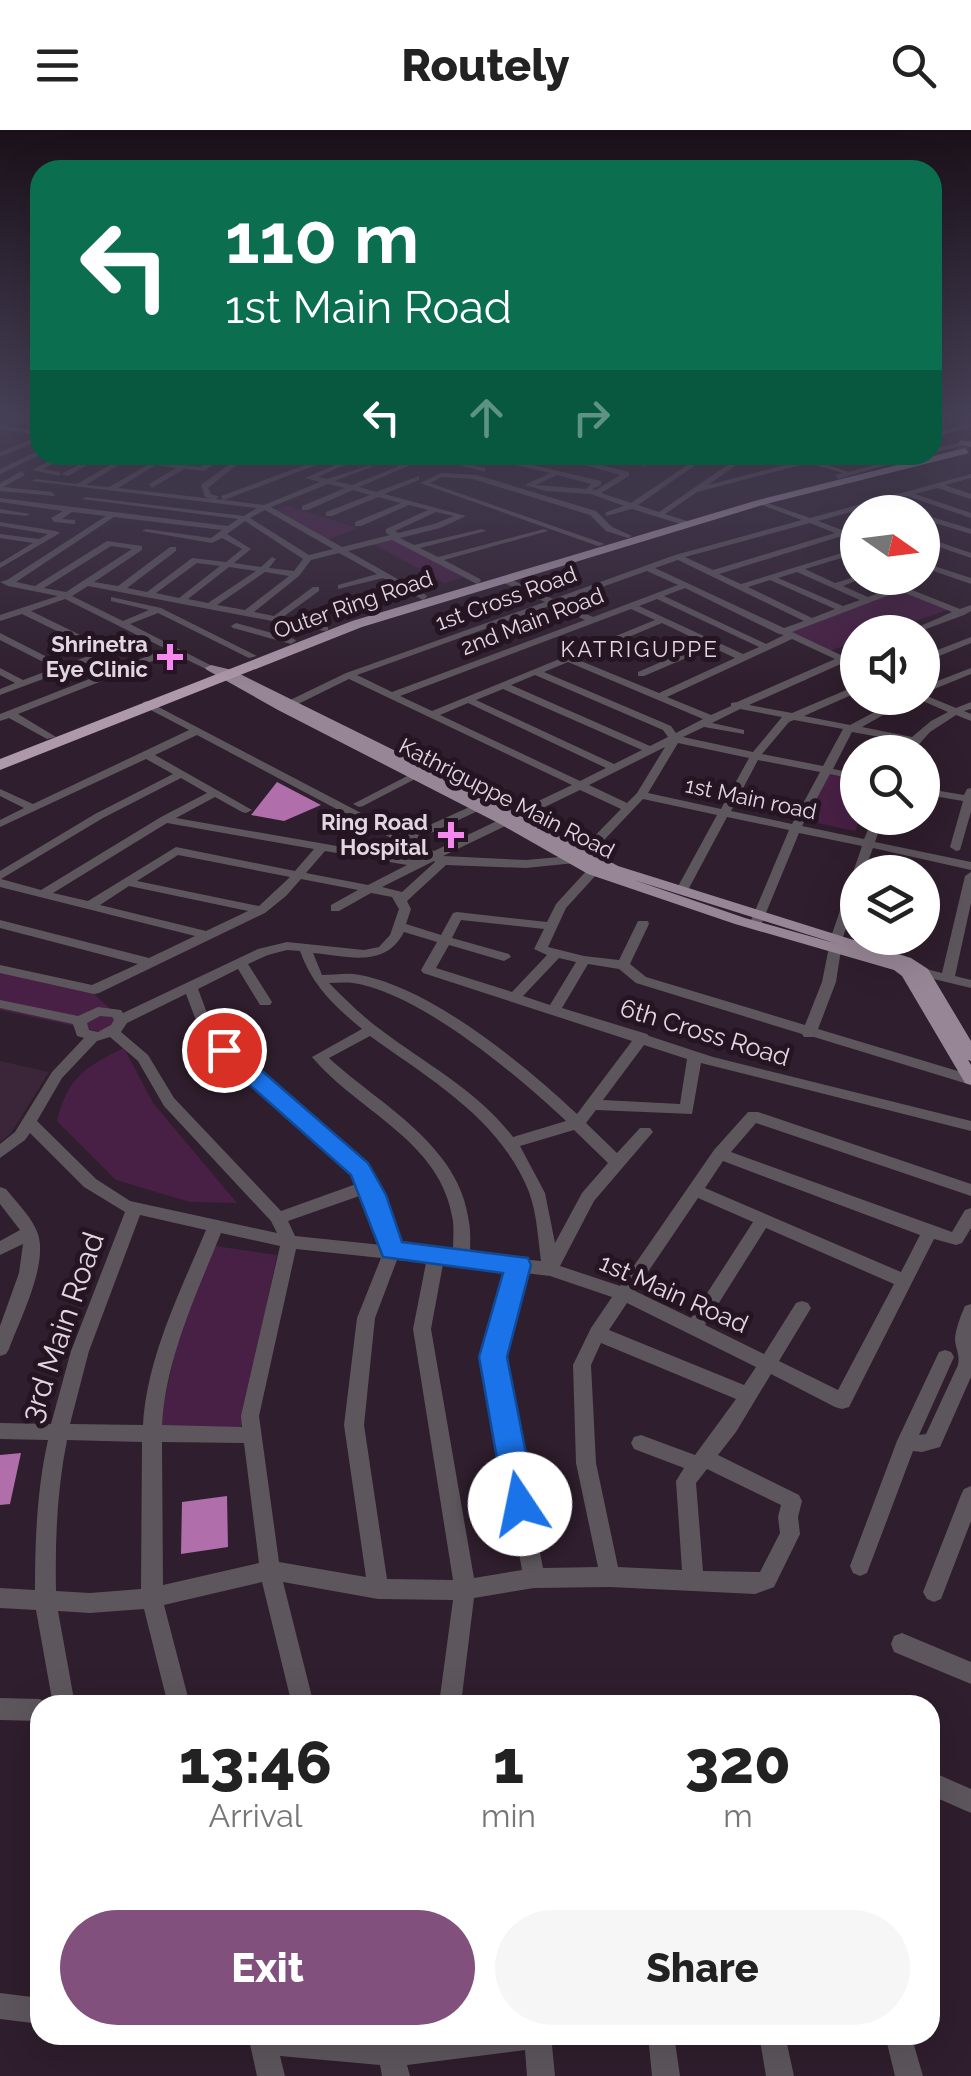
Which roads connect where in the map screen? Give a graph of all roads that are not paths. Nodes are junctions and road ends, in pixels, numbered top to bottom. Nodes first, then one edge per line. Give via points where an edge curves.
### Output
1 (32, 509) edge
2 (62, 509) edge
3 (168, 509) edge
4 (260, 509) edge
5 (270, 509) edge
6 (341, 509) edge
7 (393, 509) edge
8 (435, 509) joint
9 (496, 509) edge
10 (578, 509) edge
11 (624, 509) edge
12 (643, 509) edge
13 (669, 509) edge
14 (732, 509) edge
15 (737, 509) edge
16 (780, 509) edge
17 (70, 510) junction
18 (476, 510) dead end
19 (0, 511) edge
20 (840, 511) edge
21 (26, 514) junction
22 (329, 514) dead end
23 (610, 514) dead end
24 (662, 514) junction
25 (113, 515) junction
26 (462, 516) junction
27 (135, 517) junction
28 (245, 518) junction
29 (807, 519) junction
30 (940, 522) edge
31 (684, 523) junction
32 (0, 524) edge
33 (358, 524) dead end
34 (491, 524) dead end
35 (14, 526) junction
36 (609, 529) junction
37 (146, 531) dead end
38 (482, 531) dead end
39 (544, 531) dead end
40 (226, 532) junction
41 (840, 532) edge
42 (971, 532) edge
43 (56, 533) junction
44 (0, 534) edge
45 (840, 534) edge
46 (393, 535) junction
47 (370, 536) dead end
48 (628, 536) junction
49 (578, 538) junction
50 (41, 542) junction
51 (110, 543) junction
52 (601, 544) junction
53 (940, 545) edge
54 (414, 548) junction
55 (173, 549) dead end
56 (344, 550) junction
57 (210, 551) dead end
58 (840, 555) edge
59 (971, 556) edge
60 (678, 557) junction
61 (308, 558) junction
62 (272, 559) dead end
63 (199, 560) junction
64 (436, 560) junction
65 (229, 564) junction
66 (971, 565) edge
67 (0, 566) edge
68 (648, 568) junction
69 (797, 568) junction
70 (264, 570) junction
71 (940, 570) edge
72 (713, 573) junction
73 (296, 574) junction
74 (384, 574) junction
75 (956, 575) junction
76 (503, 578) junction
77 (770, 578) junction
78 (477, 581) junction
79 (971, 581) edge
80 (4, 582) edge
81 (87, 583) junction
82 (840, 584) edge
83 (602, 585) junction
84 (686, 585) junction
85 (340, 586) dead end
86 (743, 586) junction
87 (834, 586) junction
88 (36, 589) junction
89 (316, 589) dead end
90 (619, 592) dead end
91 (117, 594) junction
92 (151, 594) junction
93 (881, 595) edge
94 (920, 595) edge
95 (66, 596) junction
96 (423, 596) junction
97 (657, 596) junction
98 (183, 599) junction
99 (867, 600) junction
100 (554, 602) junction
101 (211, 605) junction
102 (631, 606) junction
103 (842, 609) junction
104 (22, 610) junction
105 (158, 610) junction
106 (966, 611) edge
107 (248, 612) junction
108 (278, 617) junction
109 (0, 618) edge
110 (592, 620) junction
111 (662, 620) junction
112 (811, 621) junction
113 (940, 621) edge
114 (122, 624) junction
115 (236, 626) dead end
116 (324, 628) junction
117 (786, 634) junction
118 (0, 636) edge
119 (149, 637) junction
120 (971, 640) edge
121 (290, 641) junction
122 (712, 643) junction
123 (766, 647) junction
124 (174, 650) junction
125 (108, 652) junction
126 (940, 653) edge
127 (252, 656) junction
128 (743, 658) junction
129 (840, 658) edge
130 (569, 659) junction
131 (840, 660) edge
132 (63, 669) junction
133 (0, 671) edge
134 (219, 671) junction
135 (971, 671) edge
136 (536, 672) junction
137 (642, 674) dead end
138 (349, 675) junction
139 (24, 684) junction
140 (503, 685) junction
141 (940, 686) edge
142 (0, 692) edge
143 (393, 695) junction
144 (840, 696) edge
145 (660, 697) junction
146 (467, 699) junction
147 (147, 704) junction
148 (290, 704) junction
149 (940, 704) edge
150 (735, 705) junction
151 (971, 705) edge
152 (954, 711) junction
153 (4, 713) edge
154 (430, 714) junction
155 (876, 715) edge
156 (790, 718) junction
157 (971, 718) edge
158 (704, 721) junction
159 (198, 730) junction
160 (848, 730) junction
161 (740, 732) dead end
162 (880, 735) edge
163 (919, 735) edge
164 (51, 737) junction
165 (675, 739) junction
166 (649, 750) junction
167 (146, 754) junction
168 (756, 756) junction
169 (0, 762) edge
170 (614, 768) junction
171 (826, 769) junction
172 (840, 772) edge
173 (181, 774) junction
174 (416, 776) junction
175 (579, 786) junction
176 (0, 792) edge
177 (215, 793) junction
178 (940, 793) edge
179 (641, 795) junction
180 (969, 795) edge
181 (359, 804) dead end
182 (31, 807) junction
183 (478, 807) junction
184 (628, 808) junction
185 (246, 810) dead end
186 (723, 813) junction
187 (166, 818) junction
188 (510, 818) junction
189 (0, 824) edge
190 (795, 828) junction
191 (871, 835) edge
192 (407, 840) junction
193 (867, 844) junction
194 (323, 846) junction
195 (956, 847) dead end
196 (864, 855) edge
197 (438, 857) junction
198 (577, 858) junction
199 (417, 863) junction
200 (971, 866) edge
201 (594, 871) junction
202 (300, 875) junction
203 (971, 876) edge
204 (0, 879) edge
205 (126, 882) junction
206 (368, 889) junction
207 (682, 890) junction
208 (42, 894) junction
209 (401, 900) junction
210 (968, 905) edge
211 (90, 906) junction
212 (334, 908) dead end
213 (261, 910) junction
214 (758, 920) junction
215 (0, 924) edge
216 (643, 924) dead end
217 (552, 926) junction
218 (400, 928) junction
219 (840, 930) edge
220 (209, 936) junction
221 (442, 937) junction
222 (836, 943) junction
223 (840, 943) edge
224 (304, 946) junction
225 (557, 952) junction
226 (895, 955) edge
227 (504, 957) dead end
228 (584, 960) junction
229 (240, 961) junction
230 (152, 963) junction
231 (623, 965) junction
232 (0, 969) edge
233 (922, 972) junction
234 (948, 976) junction
235 (318, 979) junction
236 (971, 984) edge
237 (191, 989) junction
238 (94, 990) junction
239 (516, 996) junction
240 (265, 1002) dead end
241 (0, 1004) edge
242 (555, 1008) junction
243 (98, 1011) junction
244 (80, 1020) junction
245 (117, 1026) junction
246 (370, 1030) junction
247 (810, 1034) junction
248 (94, 1037) junction
249 (642, 1037) junction
250 (971, 1055) edge
251 (695, 1056) junction
252 (971, 1079) edge
253 (595, 1104) junction
254 (28, 1122) junction
255 (578, 1123) junction
256 (971, 1126) edge
257 (645, 1132) dead end
258 (509, 1144) junction
259 (0, 1152) edge
260 (720, 1154) junction
261 (618, 1163) junction
262 (370, 1186) junction
263 (971, 1190) edge
264 (698, 1191) junction
265 (0, 1192) edge
266 (135, 1208) junction
267 (971, 1214) edge
268 (278, 1218) junction
269 (763, 1219) junction
270 (215, 1227) junction
271 (930, 1232) junction
272 (29, 1233) junction
273 (289, 1242) junction
274 (963, 1243) edge
275 (0, 1248) edge
276 (392, 1250) junction
277 (436, 1255) junction
278 (462, 1258) junction
279 (518, 1265) junction
280 (550, 1269) junction
281 (904, 1281) junction
282 (624, 1294) junction
283 (802, 1308) dead end
284 (971, 1311) edge
285 (695, 1326) junction
286 (597, 1333) junction
287 (0, 1349) edge
288 (945, 1357) dead end
289 (766, 1363) junction
290 (746, 1394) junction
291 (0, 1431) edge
292 (56, 1435) junction
293 (251, 1435) junction
294 (152, 1436) junction
295 (906, 1441) junction
296 (642, 1443) dead end
297 (702, 1462) junction
298 (971, 1495) edge
299 (860, 1566) dead end
300 (270, 1570) junction
301 (610, 1577) junction
302 (534, 1578) junction
303 (694, 1581) junction
304 (378, 1589) junction
305 (465, 1590) junction
306 (934, 1592) dead end
307 (0, 1598) edge
308 (152, 1598) junction
309 (46, 1600) junction
310 (902, 1644) dead end
311 (971, 1674) edge
312 (62, 1695) edge
313 (176, 1695) edge
314 (301, 1695) edge
315 (451, 1695) edge
316 (0, 1709) edge
317 (30, 1710) edge
318 (940, 1787) edge
319 (971, 1801) edge
320 (0, 2006) edge
321 (30, 2010) edge
322 (264, 2045) edge
323 (316, 2045) edge
324 (465, 2045) edge
325 (539, 2045) edge
326 (663, 2045) edge
327 (774, 2045) edge
328 (901, 2045) edge
329 (392, 2055) edge
330 (271, 2076) edge
331 (541, 2076) edge
332 (666, 2076) edge
333 (780, 2076) edge
334 (909, 2076) edge

1 - 21 street
2 - 17 street
3 - 28 street
4 - 28 street
5 - 56 street
6 - 22 street
7 - 33 street
8 - 26 street
8 - 46 street
9 - 49 street
10 - 36 street via 596,514
11 - 23 street
12 - 24 street
13 - 24 street
14 - 31 highway, Outer Ring Road
15 - 31 highway, Outer Ring Road
16 - 29 street
17 - 25 street
17 - 43 street via 54,520 72,522
18 - 26 street
19 - 21 street
20 - 29 street, 1st Cross Road
21 - 35 street
24 - 31 street
25 - 27 street
25 - 80 street
26 - 34 street
26 - 46 street
27 - 40 street
27 - 51 street
28 - 40 street
28 - 61 street
29 - 41 street
29 - 60 street, 1st Cross Road
30 - 42 street
31 - 48 highway, Outer Ring Road
31 - 76 highway, Outer Ring Road
32 - 35 street
35 - 43 street
35 - 44 street
36 - 48 street
36 - 49 street
37 - 40 street via 208,541
38 - 54 street
39 - 64 street, 1st Cross Road
40 - 65 street via 246,548
43 - 50 street
44 - 50 street
45 - 72 street
46 - 47 street
46 - 54 street
46 - 56 street
48 - 52 highway, Outer Ring Road
49 - 52 street
50 - 67 street
51 - 81 street via 139,550
51 - 88 street
52 - 78 highway, Outer Ring Road
53 - 59 street
54 - 64 street
55 - 91 street
56 - 61 street
56 - 74 street
57 - 63 street
58 - 69 street
60 - 68 street, 1st Cross Road
60 - 72 street
61 - 73 street
62 - 70 street
63 - 65 street
63 - 92 street
64 - 78 street
65 - 70 street
65 - 98 street
66 - 75 street
68 - 83 street, 1st Cross Road
68 - 84 street
69 - 77 street
69 - 87 street
70 - 73 street
70 - 101 street
71 - 75 street
72 - 86 street
73 - 107 street
74 - 85 street
74 - 96 street
75 - 79 street
76 - 100 street
76 - 134 highway, Outer Ring Road
77 - 86 street
77 - 103 street
78 - 96 highway, Outer Ring Road
80 - 88 street
81 - 91 street
81 - 95 street
82 - 87 street
83 - 90 street
83 - 100 street, 1st Cross Road
84 - 97 street, 2nd Main Road
84 - 117 street
86 - 112 street
87 - 99 street
88 - 95 street
89 - 108 street
91 - 92 street
91 - 105 street
92 - 98 street
93 - 99 street
94 - 106 street
95 - 104 street
95 - 114 street
96 - 116 highway, Outer Ring Road
97 - 102 street, 2nd Main Road
97 - 123 street
98 - 101 street
99 - 103 street
100 - 110 street
100 - 138 street, 1st Cross Road
101 - 107 street
102 - 110 street, 2nd Main Road
102 - 111 street
103 - 112 street
104 - 109 street
104 - 125 street
105 - 114 street
105 - 127 street
106 - 113 street
107 - 108 street
108 - 116 street
110 - 143 street, 2nd Main Road
111 - 122 street
111 - 130 street
112 - 117 street
114 - 119 street
115 - 121 street
116 - 121 highway, Outer Ring Road
117 - 123 street
117 - 129 street
118 - 132 street
119 - 124 street
119 - 125 street
120 - 126 street
121 - 127 highway, Outer Ring Road
122 - 128 street
122 - 137 street
123 - 128 street
124 - 134 street
124 - 153 street
125 - 132 street
127 - 134 highway, Outer Ring Road
128 - 145 street
130 - 136 street
130 - 145 street
131 - 150 street, 1st Main Road
132 - 139 street
133 - 139 street
134 - 147 highway, Outer Ring Road
134 - 148 main road, Kathriguppe Main Road
134 - 164 highway, Outer Ring Road
134 - 174 main road, Kathriguppe Main Road
135 - 141 street
136 - 140 street
136 - 165 street via 666,728
138 - 143 street
138 - 148 street, 1st Cross Road
139 - 142 street
140 - 146 street
140 - 166 street
143 - 154 street
144 - 156 street
145 - 158 street
146 - 154 street
146 - 170 street
147 - 159 street
147 - 169 highway, Outer Ring Road
148 - 188 main road, Kathriguppe Main Road
149 - 152 street
150 - 156 street
150 - 158 street, 1st Main Road
151 - 152 street
152 - 157 street
152 - 163 street
153 - 164 street
154 - 175 street
155 - 160 street
156 - 160 street
156 - 168 street
158 - 161 street
158 - 165 street, 1st Main Road
159 - 167 street
159 - 192 street
160 - 162 street
160 - 171 street
164 - 169 highway, Outer Ring Road
165 - 166 street, 1st Main Road
165 - 168 street
165 - 179 street
166 - 170 street, 1st Main Road
167 - 173 street
167 - 182 street
168 - 171 street
168 - 186 street
170 - 175 street, 1st Main Road
171 - 172 street
171 - 190 street
173 - 177 street
173 - 204 street
174 - 181 street
174 - 183 main road, Kathriguppe Main Road
175 - 184 street
175 - 188 street, 1st Main Road
176 - 182 street
177 - 185 street
177 - 187 street
178 - 180 street
179 - 184 street
179 - 186 street, 1st Main road
180 - 195 street
182 - 189 street
183 - 188 main road, Kathriguppe Main Road
183 - 192 street
184 - 198 street
186 - 190 street, 1st Main road
186 - 207 street
187 - 194 street
187 - 208 street
188 - 197 street, 1st Main Road
188 - 198 main road, Kathriguppe Main Road
190 - 193 street, 1st Main road
190 - 214 street
191 - 193 street
192 - 197 street
193 - 196 street
193 - 200 street, 1st Main road
194 - 199 street
194 - 202 street
197 - 198 street via 526,864
197 - 199 street, 1st Main Road
197 - 209 street
198 - 201 main road, Kathriguppe Main Road
198 - 207 main road, Kathriguppe Main Road
199 - 206 street, 1st Main Road
201 - 214 main road, Kathriguppe Main Road
201 - 217 street via 560,907
202 - 205 street via 176,851
202 - 206 street
202 - 213 street
203 - 210 street
204 - 208 street
205 - 211 street
205 - 213 street
206 - 209 street
206 - 212 street, 1st Main Road
207 - 214 main road, Kathriguppe Main Road
208 - 211 street
209 - 218 street
210 - 234 street
211 - 220 street
213 - 220 street
214 - 222 main road, Kathriguppe Main Road
215 - 230 street
216 - 231 street
217 - 221 street via 461,915
217 - 225 street via 540,949
218 - 221 street
218 - 224 street via 383,950 364,954
219 - 222 street
220 - 230 street
221 - 227 street
221 - 239 street, 6th Cross Road via 443,948 428,970
222 - 223 main road, Kathriguppe Main Road
222 - 247 street
222 - 252 main road, Kathriguppe Main Road via 908,973
224 - 229 street
224 - 235 street
225 - 228 street
225 - 239 street
226 - 233 main road, Kathriguppe Main Road
228 - 231 street
228 - 242 street
229 - 237 street
229 - 240 street
230 - 238 street
231 - 247 street via 641,980
232 - 238 street
233 - 234 street
233 - 250 main road
234 - 236 street
235 - 246 street
235 - 255 street via 337,974 374,981 464,1029
237 - 245 street
237 - 262 street via 207,1031 240,1068 350,1158
238 - 243 street
239 - 242 street, 6th Cross Road
241 - 244 street
242 - 249 street, 6th Cross Road
243 - 244 street
243 - 245 street via 111,1011
244 - 248 street via 79,1030
245 - 248 street
245 - 268 street via 168,1102
246 - 258 street via 452,1086
246 - 278 street via 319,1057 395,1118 437,1164 461,1205
247 - 252 street
248 - 254 street via 57,1075
249 - 251 street, 6th Cross Road
249 - 253 street
251 - 253 street via 687,1110
251 - 256 street, 6th Cross Road
253 - 255 street
254 - 259 street
254 - 266 street, 1st Main Road via 90,1184
255 - 258 street
255 - 261 street
257 - 261 street
258 - 280 street via 537,1193
260 - 263 street via 753,1116
260 - 264 street
260 - 271 street
261 - 280 street via 588,1197
262 - 268 street
262 - 276 street
264 - 269 street
264 - 282 street
265 - 272 street
266 - 270 street, 1st Main Road
266 - 292 street, 3rd Main Road
267 - 274 street
268 - 273 street
269 - 281 street
269 - 285 street
270 - 273 street, 1st Main Road
270 - 294 street via 175,1325 154,1401
271 - 274 street
271 - 281 street, 1st Main Road
272 - 275 street
272 - 287 street via 29,1265
273 - 276 street, 1st Main Road
273 - 293 street via 252,1403
276 - 277 street, 1st Main Road
276 - 304 street via 366,1318 354,1425
277 - 278 street, 1st Main Road
277 - 305 street via 422,1328
278 - 279 street, 1st Main Road
279 - 280 street, 1st Main Road
279 - 302 street via 493,1357
280 - 282 street, 1st Main Road
281 - 289 street, 1st Main Road via 842,1401
282 - 285 street, 1st Main Road
282 - 286 street
283 - 289 street
284 - 295 street via 967,1364 933,1441
285 - 289 street, 1st Main Road
286 - 290 street
286 - 301 street via 582,1365 586,1463
288 - 295 street
289 - 290 street
290 - 297 street
291 - 292 street
292 - 294 street
292 - 309 street, 3rd Main Road
293 - 294 street
293 - 300 street
294 - 308 street
295 - 299 street
296 - 297 street
297 - 303 street via 686,1482
297 - 303 street via 792,1501 790,1534 766,1580
298 - 306 street
300 - 304 street
300 - 308 street
300 - 314 street
301 - 302 street
301 - 303 street
302 - 305 street
304 - 305 street
305 - 315 street
307 - 309 street
308 - 309 street
308 - 313 street
309 - 312 street, 3rd Main Road
310 - 311 street
316 - 317 street
318 - 319 street
320 - 321 street
322 - 330 street
323 - 329 street
324 - 329 street
325 - 331 street
326 - 332 street
327 - 333 street
328 - 334 street

